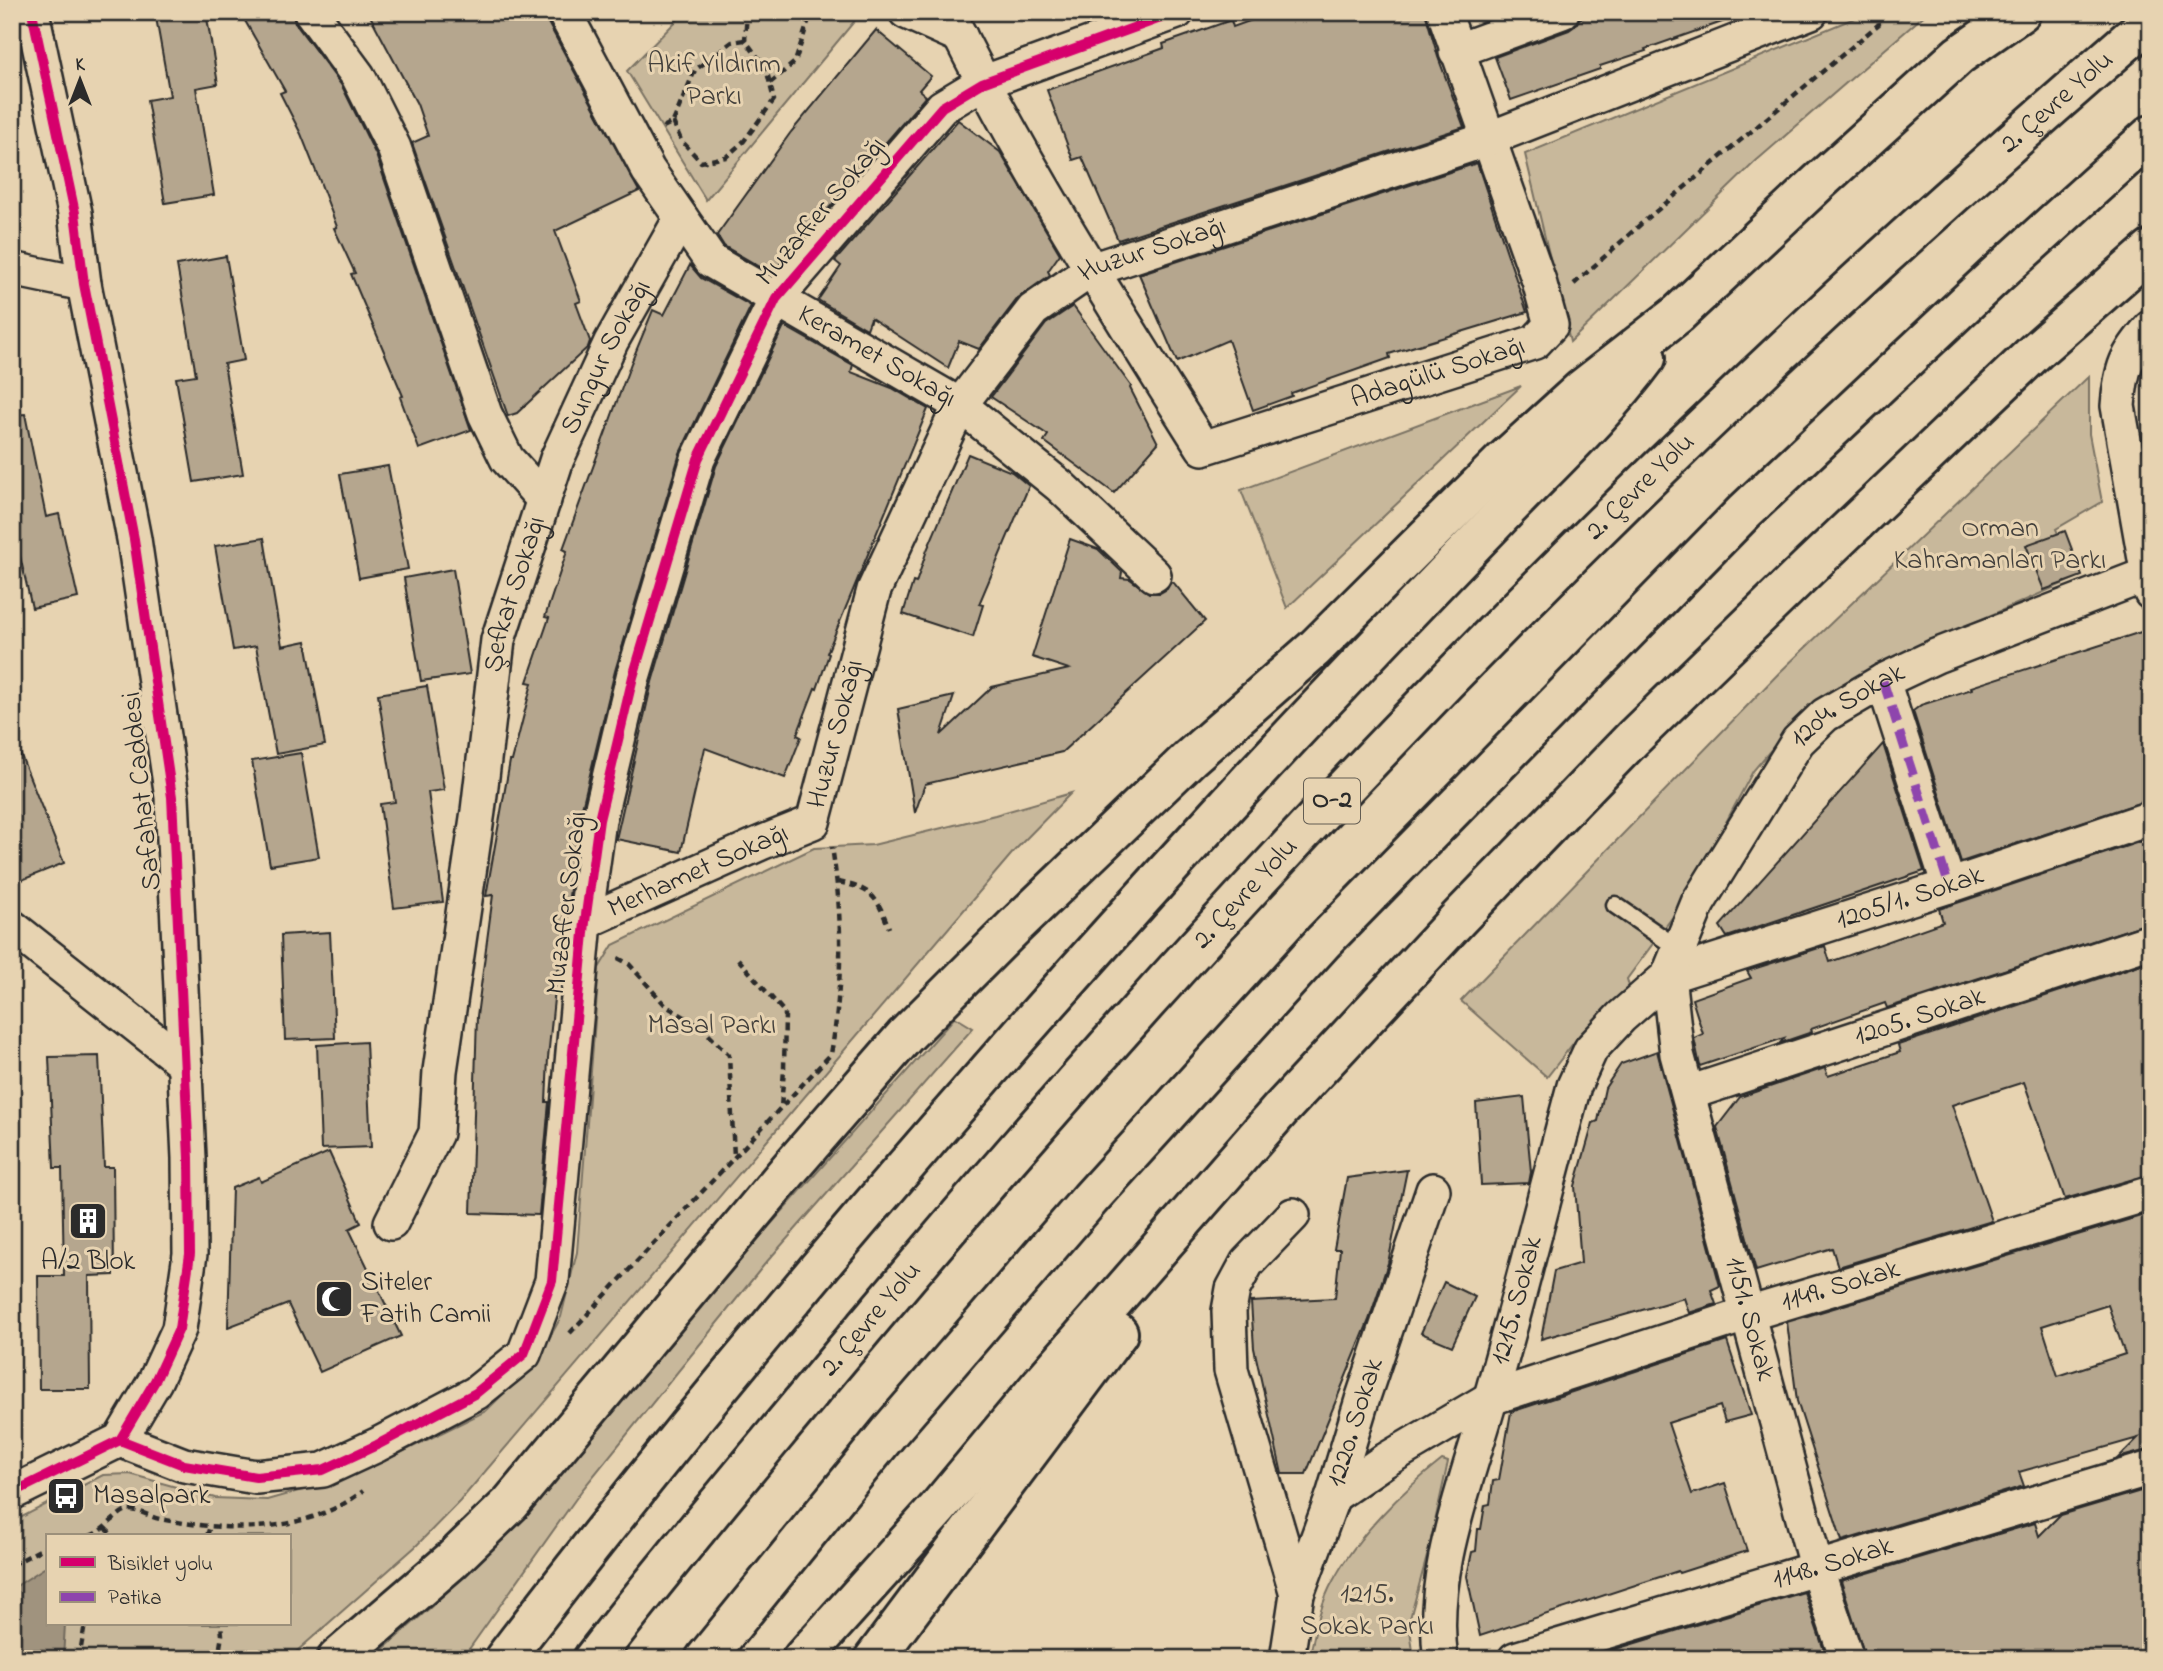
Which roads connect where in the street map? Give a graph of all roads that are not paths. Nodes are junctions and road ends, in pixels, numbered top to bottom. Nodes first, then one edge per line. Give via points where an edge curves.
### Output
1 (32, 12) edge
2 (312, 12) edge
3 (564, 12) edge
4 (906, 12) edge
5 (1177, 12) edge
6 (1444, 12) edge
7 (1562, 12) edge
8 (1811, 12) edge
9 (1990, 12) edge
10 (2021, 12) edge
11 (2151, 20) edge
12 (954, 24) edge
13 (1457, 51) junction
14 (1959, 55) junction
15 (982, 83) junction
16 (2151, 135) edge
17 (1488, 139) junction
18 (681, 218) junction
19 (2151, 250) edge
20 (12, 269) edge
21 (1091, 270) junction
22 (2151, 283) edge
23 (84, 284) junction
24 (776, 299) junction
25 (1678, 314) junction
26 (2151, 327) edge
27 (960, 405) junction
28 (1944, 438) junction
29 (544, 500) junction
30 (1154, 575) dead end
31 (2149, 580) edge
32 (1883, 681) junction
33 (2151, 818) edge
34 (813, 822) joint
35 (1950, 886) junction
36 (1615, 905) dead end
37 (585, 922) junction
38 (12, 927) edge
39 (2151, 941) edge
40 (1674, 962) junction
41 (186, 1063) junction
42 (1689, 1093) junction
43 (1280, 1110) junction
44 (1433, 1190) dead end
45 (2151, 1193) edge
46 (1293, 1215) dead end
47 (391, 1223) dead end
48 (1748, 1314) junction
49 (1491, 1398) junction
50 (120, 1440) junction
51 (2151, 1468) edge
52 (12, 1493) edge
53 (1333, 1496) junction
54 (1817, 1570) junction
55 (1297, 1594) junction
56 (337, 1659) edge
57 (504, 1659) edge
58 (593, 1659) edge
59 (705, 1659) edge
60 (802, 1659) edge
61 (874, 1659) edge
62 (1287, 1659) edge
63 (1441, 1659) edge
64 (1515, 1659) edge
65 (1847, 1659) edge

1 - 23 street, Safahat Caddesi via 75,213
2 - 29 street, Şefkat Sokağı via 358,76 394,148 485,414 507,459
3 - 18 street, Keramet Sokağı via 648,170
4 - 12 street
5 - 15 street, Muzaffer Sokağı
6 - 13 street, Adagülü Sokağı
7 - 13 street
8 - 17 street, Huzur Sokağı
9 - 14 highway
10 - 14 highway
11 - 58 highway, 2. Çevre Yolu / O-2 via 1793,341 1537,589 1364,766 1067,1090 924,1255
12 - 15 street
13 - 17 street, Adagülü Sokağı
14 - 25 highway
15 - 21 street
15 - 24 street, Muzaffer Sokağı via 942,107
16 - 59 highway via 1745,511 1323,943 1090,1199 889,1432
17 - 21 street, Huzur Sokağı
17 - 21 street, Adagülü Sokağı via 1547,308 1551,326 1535,342 1203,448
18 - 24 street, Keramet Sokağı via 711,261
18 - 29 street, Sungur Sokağı via 611,342 557,459
19 - 28 highway
20 - 23 street
21 - 27 street, Huzur Sokağı via 1033,310
22 - 28 highway
23 - 41 street, Safahat Caddesi via 134,539 172,797
24 - 27 street, Keramet Sokağı
24 - 37 street, Muzaffer Sokağı via 698,459 633,677 599,820
25 - 56 highway via 1582,388 1504,460 1314,649 1190,758 905,1036 510,1504
25 - 57 highway via 1598,417 1291,736 978,1080 673,1442
26 - 31 street via 2127,357 2118,406
27 - 30 street, Keramet Sokağı via 1060,486
27 - 34 street, Huzur Sokağı via 874,590
28 - 43 highway via 1633,738
29 - 47 street, Şefkat Sokağı via 498,640 440,1071 436,1133
31 - 32 street, 1204. Sokak via 1936,656
32 - 35 street
32 - 40 street, 1204. Sokak via 1825,715 1798,741 1698,903
33 - 35 street, 1205/1. Sokak
34 - 37 street, Merhamet Sokağı
35 - 40 street, 1205/1. Sokak
36 - 40 lane
37 - 50 street, Muzaffer Sokağı via 552,1281 524,1354 476,1393 323,1470 256,1478 184,1465
38 - 41 street
39 - 42 street, 1205. Sokak
40 - 42 street, 1151. Sokak via 1677,1054
40 - 49 street, 1215. Sokak via 1591,1049 1574,1086
41 - 50 street, Safahat Caddesi via 190,1254 179,1329
42 - 48 street, 1151. Sokak
43 - 60 highway
43 - 61 highway via 1228,1196 1087,1373
44 - 53 street, 1220. Sokak
45 - 48 street, 1149. Sokak
46 - 55 street via 1247,1263 1233,1289 1229,1311 1231,1370
48 - 49 street, 1149. Sokak
48 - 54 street, 1151. Sokak
49 - 53 street, 1149. Sokak
49 - 63 street, 1215. Sokak via 1444,1571 1437,1634
50 - 52 street
51 - 54 street, 1148. Sokak
53 - 55 street, 1220. Sokak
54 - 64 street, 1148. Sokak
54 - 65 street, 1151. Sokak
55 - 62 street, 1220. Sokak

